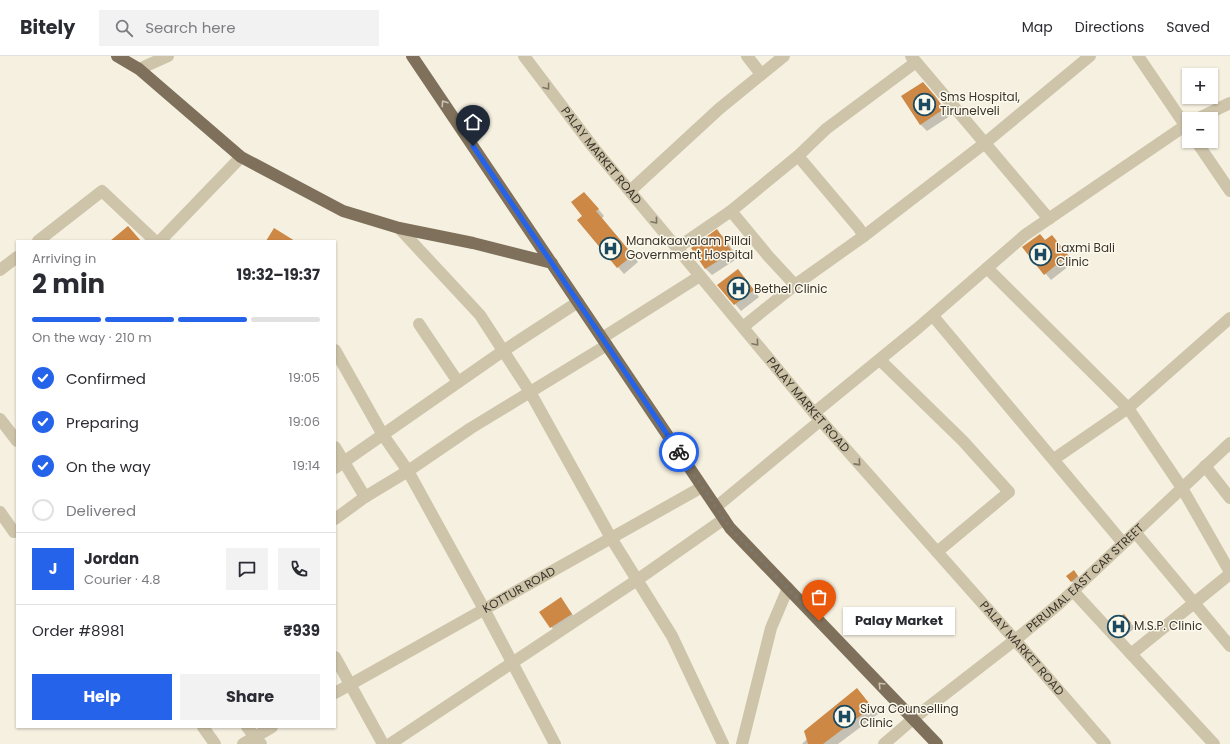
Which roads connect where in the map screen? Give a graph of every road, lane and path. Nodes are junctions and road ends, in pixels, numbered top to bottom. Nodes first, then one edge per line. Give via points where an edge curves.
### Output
1 (117, 56) edge
2 (168, 56) edge
3 (412, 56) edge
4 (524, 56) edge
5 (748, 56) edge
6 (784, 56) edge
7 (1090, 56) edge
8 (1138, 56) edge
9 (914, 59) edge
10 (139, 69) junction
11 (762, 74) junction
12 (1230, 103) edge
13 (1211, 112) edge
14 (1182, 118) edge
15 (1182, 130) edge
16 (985, 143) junction
17 (1201, 148) edge
18 (241, 156) junction
19 (798, 156) junction
20 (630, 191) junction
21 (1230, 191) edge
22 (731, 210) junction
23 (1048, 219) junction
24 (399, 228) junction
25 (864, 236) junction
26 (39, 240) edge
27 (154, 240) edge
28 (161, 240) edge
29 (677, 248) junction
30 (16, 258) edge
31 (552, 263) junction
32 (987, 268) junction
33 (0, 270) edge
34 (700, 276) junction
35 (795, 285) junction
36 (578, 302) junction
37 (933, 316) junction
38 (1230, 318) edge
39 (419, 324) dead end
40 (743, 327) junction
41 (604, 342) junction
42 (503, 351) junction
43 (336, 352) edge
44 (880, 360) junction
45 (458, 382) junction
46 (530, 392) junction
47 (1128, 408) junction
48 (818, 417) junction
49 (0, 419) edge
50 (383, 435) junction
51 (16, 440) edge
52 (1230, 443) edge
53 (336, 451) edge
54 (1054, 459) junction
55 (340, 465) edge
56 (1205, 466) junction
57 (408, 471) junction
58 (702, 487) junction
59 (1182, 488) junction
60 (365, 497) junction
61 (1230, 498) edge
62 (716, 507) junction
63 (0, 512) edge
64 (336, 519) edge
65 (724, 519) junction
66 (14, 532) dead end
67 (1135, 532) junction
68 (612, 538) junction
69 (1123, 543) junction
70 (937, 552) junction
71 (1230, 573) edge
72 (637, 580) junction
73 (788, 588) junction
74 (1073, 591) junction
75 (1194, 603) junction
76 (484, 610) junction
77 (1015, 640) junction
78 (1230, 646) edge
79 (1131, 654) junction
80 (336, 659) edge
81 (512, 662) junction
82 (350, 685) junction
83 (336, 692) edge
84 (913, 719) junction
85 (204, 728) edge
86 (270, 728) edge
87 (254, 736) edge
88 (550, 742) edge
89 (215, 744) edge
90 (243, 744) edge
91 (383, 744) edge
92 (390, 744) edge
93 (723, 744) edge
94 (742, 744) edge
95 (884, 744) edge
96 (937, 744) edge
97 (1104, 744) edge
98 (1214, 744) edge

1 - 10 main road
2 - 10 street
31 -> 3 main road
4 -> 20 street, PALAY MARKET ROAD
5 - 11 street
6 - 11 street
7 - 16 street
8 - 14 street
9 - 16 street
9 - 19 street via 826,129
10 - 18 main road
11 - 20 street via 719,109
12 - 13 street
15 - 23 street
16 - 23 street
16 - 25 street
17 - 21 street
18 - 24 main road via 343,211
18 - 28 street
19 - 22 street
19 - 25 street
20 -> 29 street, PALAY MARKET ROAD
22 - 29 street
22 - 35 street
23 - 32 street
24 - 31 main road
24 - 42 street via 480,315
25 - 35 street
26 - 27 street via 102,191
29 - 34 street, PALAY MARKET ROAD
30 - 33 street
31 - 36 main road
32 - 37 street
32 - 47 street
34 - 40 street, PALAY MARKET ROAD
34 - 41 street
35 - 40 street
36 - 41 main road
36 - 42 street
37 - 44 street
37 - 54 street
38 - 47 street
39 - 45 street
40 -> 48 street, PALAY MARKET ROAD
41 - 46 street
41 - 58 main road
42 - 45 street
42 - 46 street
43 - 50 street
44 - 48 street
44 - 70 street via 963,441 1009,492
45 - 50 street
46 - 57 street
46 - 68 street
47 - 54 street
47 - 59 street
48 - 62 street
48 -> 70 street, PALAY MARKET ROAD
49 - 51 street
50 - 55 street
50 - 57 street
52 - 56 street, PERUMAL EAST CAR STREET
53 - 55 street
54 - 69 street
55 - 60 street
56 - 59 street, PERUMAL EAST CAR STREET
56 - 61 street
57 - 60 street
57 - 76 street
58 - 62 main road
58 - 68 street, KOTTUR ROAD
59 - 67 street, PERUMAL EAST CAR STREET
59 - 71 street
60 - 64 street
62 - 65 main road
63 - 66 street
65 - 72 street
65 - 73 main road
67 - 69 street, PERUMAL EAST CAR STREET
67 - 75 street
68 - 72 street
68 - 76 street, KOTTUR ROAD
69 - 74 street, PERUMAL EAST CAR STREET
70 - 77 street, PALAY MARKET ROAD
71 - 75 street
72 - 81 street
72 - 93 street via 672,636
84 -> 73 main road
73 - 94 street via 771,628
74 - 77 street, PERUMAL EAST CAR STREET
74 - 79 street
75 - 78 street
75 - 79 street
76 - 81 street
76 - 82 street, KOTTUR ROAD
77 - 84 street, PERUMAL EAST CAR STREET
77 - 97 street, PALAY MARKET ROAD
79 - 98 street
80 - 82 street
81 - 88 street
81 - 92 street
82 - 83 street, KOTTUR ROAD
82 - 91 street
84 - 95 street, PERUMAL EAST CAR STREET
84 - 96 main road
85 - 89 street
86 - 87 street
87 - 90 street

